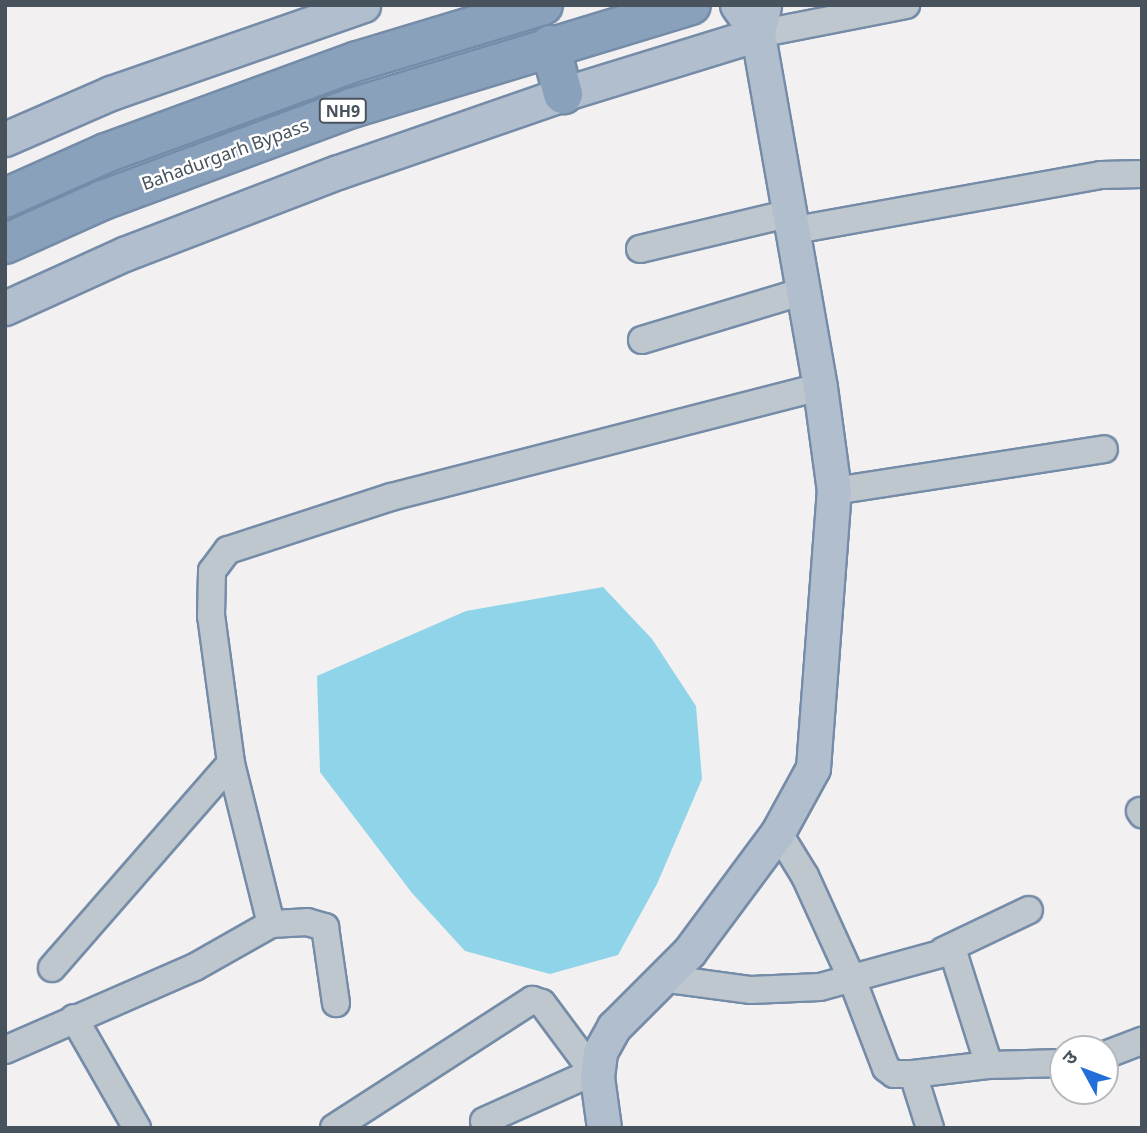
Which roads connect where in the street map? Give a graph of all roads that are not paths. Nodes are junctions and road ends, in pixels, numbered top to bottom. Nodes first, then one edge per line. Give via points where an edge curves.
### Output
1 (363, 5) edge
2 (542, 5) edge
3 (691, 5) edge
4 (737, 5) edge
5 (906, 5) edge
6 (761, 19) edge
7 (550, 45) junction
8 (563, 94) junction
9 (5, 139) edge
10 (1142, 174) edge
11 (5, 198) edge
12 (788, 222) junction
13 (5, 244) edge
14 (640, 249) dead end
15 (804, 291) junction
16 (5, 308) edge
17 (642, 340) dead end
18 (820, 387) junction
19 (1104, 449) dead end
20 (834, 491) junction
21 (231, 763) junction
22 (778, 832) junction
23 (1029, 910) dead end
24 (271, 924) junction
25 (943, 951) junction
26 (52, 968) dead end
27 (661, 978) junction
28 (852, 979) junction
29 (336, 1003) dead end
30 (74, 1018) junction
31 (1142, 1041) edge
32 (5, 1050) edge
33 (1119, 1050) edge
34 (1049, 1063) edge
35 (989, 1065) junction
36 (595, 1074) junction
37 (913, 1074) junction
38 (484, 1121) dead end
39 (137, 1128) edge
40 (334, 1128) edge
41 (604, 1128) edge
42 (930, 1128) edge

1 - 9 main road via 111,93
2 - 11 highway, NH9 via 358,61 106,153
3 - 7 highway, Bahadurgarh Bypass / NH9
4 - 6 main road
5 - 6 street
6 - 8 main road
6 - 12 main road
7 - 8 highway
7 - 13 highway, Bahadurgarh Bypass / NH9 via 352,108 103,200
8 - 16 main road via 161,240
10 - 12 street via 1101,175
12 - 14 street
12 - 15 main road
15 - 17 street
15 - 18 main road
18 - 20 main road
18 - 21 street via 391,497 228,550 212,571 211,616
19 - 20 street
20 - 22 main road via 813,768
21 - 24 street
21 - 26 street
22 - 27 main road via 689,952
22 - 28 street via 805,876
23 - 25 street
24 - 29 street via 307,922 325,927
24 - 30 street via 195,967
25 - 28 street
25 - 35 street via 955,958
27 - 28 street via 772,991
27 - 36 main road via 614,1027 600,1052
28 - 37 street via 886,1068 894,1074
30 - 32 street
30 - 39 street
31 - 33 street
34 - 35 street
35 - 37 street
36 - 38 street
36 - 40 street via 542,1003 532,1000
36 - 41 main road
37 - 42 street

